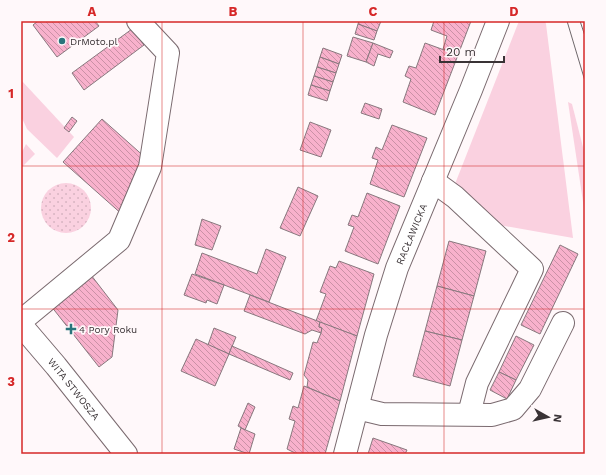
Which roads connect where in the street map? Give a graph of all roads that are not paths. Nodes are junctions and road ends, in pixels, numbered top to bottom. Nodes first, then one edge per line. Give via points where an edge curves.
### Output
1 (138, 21) edge
2 (498, 21) edge
3 (433, 181) junction
4 (21, 321) edge
5 (563, 323) dead end
6 (21, 324) edge
7 (357, 408) junction
8 (469, 414) junction
9 (126, 454) edge
10 (345, 454) edge

1 - 4 street via 168,53 150,167 119,240
2 - 3 street, RACŁAWICKA
3 - 7 street, RACŁAWICKA via 397,268
3 - 8 street via 455,197 532,269 476,383
5 - 8 street via 530,389 513,409 492,415
6 - 9 street, WITA STWOSZA
7 - 8 street via 382,414
7 - 10 street, RACŁAWICKA

